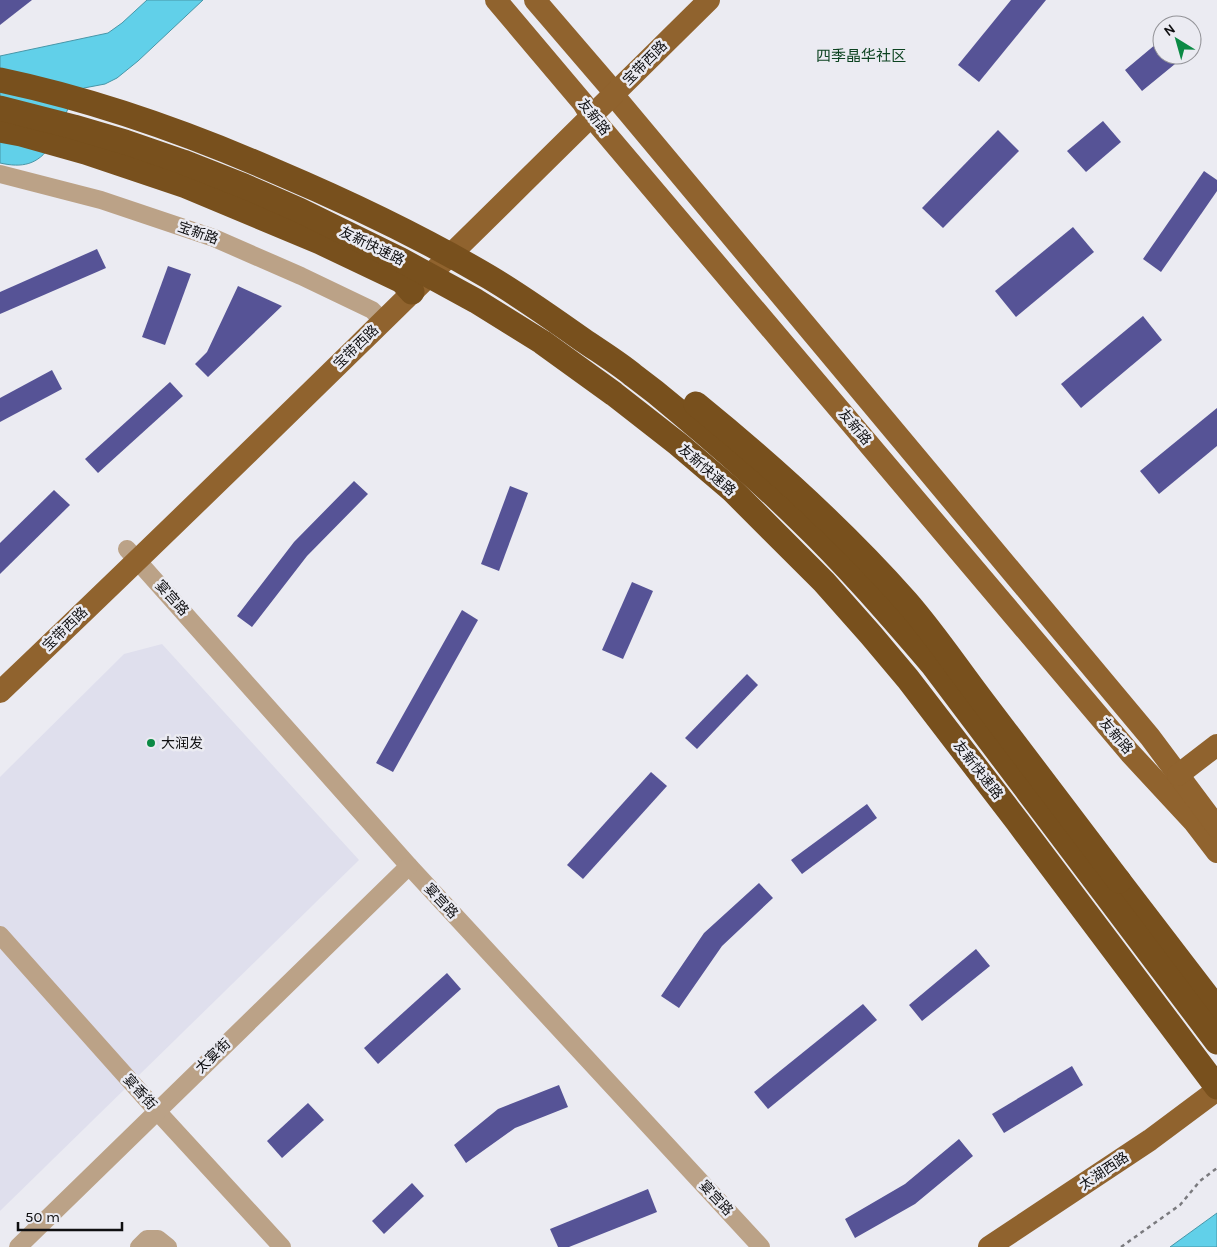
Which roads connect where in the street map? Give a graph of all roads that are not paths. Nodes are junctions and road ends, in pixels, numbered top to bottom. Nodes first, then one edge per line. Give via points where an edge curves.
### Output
1 (496, 0) edge
2 (535, 0) edge
3 (688, 0) edge
4 (709, 0) edge
5 (0, 80) edge
6 (609, 88) junction
7 (0, 108) edge
8 (588, 110) junction
9 (0, 130) edge
10 (0, 174) edge
11 (407, 287) junction
12 (377, 315) junction
13 (556, 321) junction
14 (133, 554) junction
15 (0, 670) edge
16 (0, 692) edge
17 (1217, 745) edge
18 (1178, 775) junction
19 (1205, 821) edge
20 (1217, 852) edge
21 (409, 866) junction
22 (0, 935) edge
23 (1217, 1009) edge
24 (1217, 1042) edge
25 (1217, 1089) edge
26 (1217, 1110) edge
27 (157, 1111) junction
28 (18, 1247) edge
29 (139, 1247) edge
30 (168, 1247) edge
31 (282, 1247) edge
32 (761, 1247) edge
33 (989, 1247) edge
34 (1017, 1247) edge

1 - 8 main road, 友新路
2 - 6 main road, 友新路
3 - 6 main road, 宝带西路
4 - 6 main road, 宝带西路
5 - 13 highway, 友新快速路, bridge via 132,116 306,184 490,278
6 - 8 main road, 宝带西路
6 - 18 main road, 友新路 via 1150,737
7 - 25 highway, 友新快速路, bridge via 82,129 183,162 299,210 401,260 542,342 678,444 732,490 824,582 908,679
8 - 11 main road, 宝带西路
8 - 19 main road, 友新路 via 1130,753
9 - 11 highway via 85,152 186,186 320,242
10 - 12 street, 宝新路 via 101,200 214,238 301,276
11 - 12 main road, 宝带西路
12 - 14 main road, 宝带西路
13 - 23 highway, bridge via 664,380 721,424 840,531 937,638
13 - 24 highway, 友新快速路, bridge via 633,375 697,427 800,520 849,570 932,664
14 - 15 main road, 宝带西路
14 - 16 main road, 宝带西路
14 - 21 street, 宴宫路
17 - 18 main road
18 - 19 main road, 友新路
19 - 20 main road, 友新路
21 - 27 street, 太宴街
21 - 32 street, 宴宫路
22 - 27 street, 宴香街
25 - 33 main road, 太湖西路 via 1150,1140
26 - 34 main road, 太湖西路
27 - 28 street, 太宴街
27 - 31 street, 宴香街
29 - 30 street via 147,1239 158,1239

